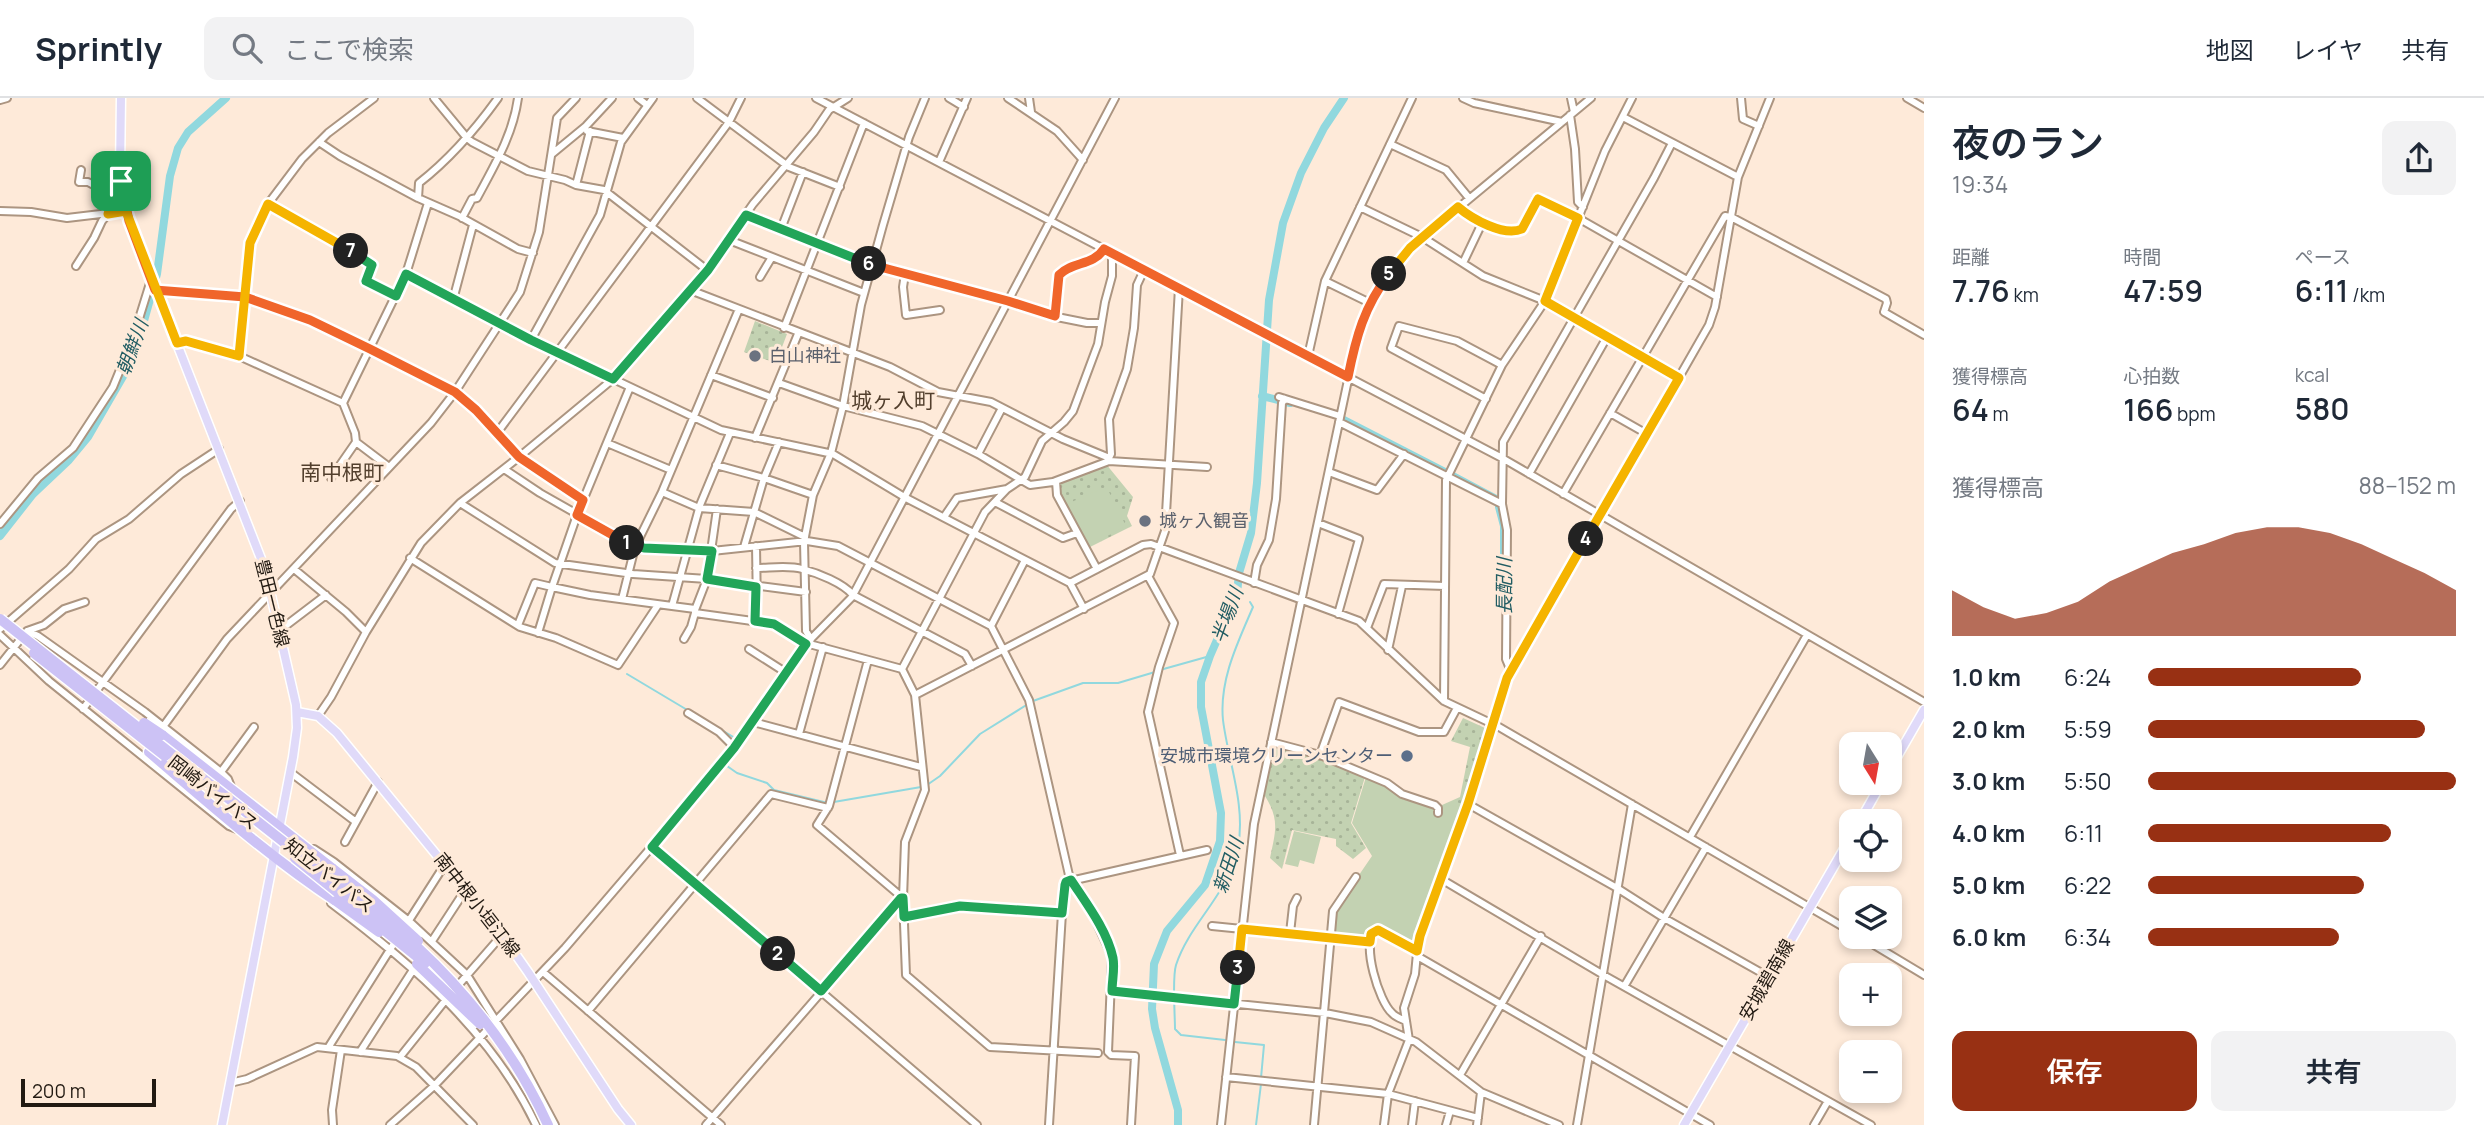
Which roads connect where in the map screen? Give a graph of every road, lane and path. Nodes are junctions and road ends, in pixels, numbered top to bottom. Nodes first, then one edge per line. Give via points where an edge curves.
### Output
1 (7, 98) edge
2 (121, 98) edge
3 (374, 98) edge
4 (434, 98) edge
5 (498, 98) edge
6 (518, 98) edge
7 (576, 98) edge
8 (612, 98) edge
9 (638, 98) edge
10 (653, 98) edge
11 (697, 98) edge
12 (741, 98) edge
13 (816, 98) edge
14 (848, 98) edge
15 (925, 98) edge
16 (949, 98) edge
17 (967, 98) edge
18 (1008, 98) edge
19 (1029, 98) edge
20 (1115, 98) edge
21 (1412, 98) edge
22 (1464, 98) edge
23 (1571, 98) edge
24 (1591, 98) edge
25 (1632, 98) edge
26 (1741, 98) edge
27 (1770, 98) edge
28 (1907, 98) edge
29 (0, 100) edge
30 (648, 105) junction
31 (1923, 106) edge
32 (835, 107) junction
33 (964, 107) junction
34 (1031, 112) junction
35 (1572, 114) junction
36 (1623, 117) junction
37 (729, 122) junction
38 (1562, 122) junction
39 (864, 123) junction
40 (1759, 126) junction
41 (587, 130) junction
42 (467, 138) junction
43 (623, 138) junction
44 (319, 142) junction
45 (1672, 143) junction
46 (1390, 144) junction
47 (907, 145) junction
48 (552, 154) junction
49 (499, 157) junction
50 (1083, 160) junction
51 (939, 162) junction
52 (786, 164) junction
53 (81, 170) dead end
54 (803, 172) junction
55 (547, 176) junction
56 (1738, 177) junction
57 (120, 182) junction
58 (576, 185) junction
59 (840, 187) junction
60 (606, 194) junction
61 (418, 198) junction
62 (1469, 198) junction
63 (428, 203) junction
64 (268, 204) junction
65 (1360, 207) junction
66 (1458, 207) junction
67 (1583, 207) junction
68 (0, 211) edge
69 (126, 211) junction
70 (108, 214) junction
71 (746, 215) junction
72 (1731, 217) junction
73 (462, 218) junction
74 (1578, 218) junction
75 (1051, 221) junction
76 (1483, 221) junction
77 (473, 225) junction
78 (651, 228) junction
79 (781, 229) junction
80 (1422, 237) junction
81 (729, 240) junction
82 (1618, 240) junction
83 (817, 243) junction
84 (1104, 249) junction
85 (533, 253) junction
86 (1112, 253) junction
87 (772, 257) junction
88 (1463, 263) junction
89 (872, 265) junction
90 (76, 266) dead end
91 (708, 270) junction
92 (807, 270) junction
93 (1144, 270) junction
94 (406, 274) junction
95 (905, 274) junction
96 (760, 277) dead end
97 (1687, 280) junction
98 (1325, 281) junction
99 (154, 286) junction
100 (1179, 288) junction
101 (690, 290) junction
102 (864, 293) junction
103 (396, 296) junction
104 (245, 297) junction
105 (1717, 297) junction
106 (453, 300) junction
107 (1008, 301) junction
108 (1545, 301) junction
109 (1370, 303) junction
110 (739, 309) junction
111 (940, 310) dead end
112 (1055, 316) junction
113 (1574, 317) junction
114 (500, 323) junction
115 (1101, 323) junction
116 (784, 328) junction
117 (799, 334) junction
118 (1924, 335) edge
119 (1607, 337) junction
120 (531, 340) junction
121 (177, 343) junction
122 (370, 349) junction
123 (557, 352) junction
124 (853, 354) junction
125 (239, 356) junction
126 (1308, 356) junction
127 (1642, 357) junction
128 (1502, 365) junction
129 (711, 375) junction
130 (1348, 377) junction
131 (1679, 378) junction
132 (613, 379) junction
133 (779, 383) junction
134 (630, 387) junction
135 (455, 392) junction
136 (959, 397) junction
137 (773, 398) junction
138 (1486, 398) junction
139 (342, 403) junction
140 (843, 406) junction
141 (1002, 408) junction
142 (1610, 413) junction
143 (694, 418) junction
144 (1340, 419) junction
145 (1051, 432) junction
146 (497, 433) junction
147 (730, 433) junction
148 (1647, 434) junction
149 (939, 435) junction
150 (754, 438) junction
151 (1466, 439) junction
152 (356, 442) junction
153 (779, 442) junction
154 (607, 443) junction
155 (219, 449) junction
156 (831, 453) junction
157 (978, 454) junction
158 (1404, 454) junction
159 (519, 457) junction
160 (1502, 458) junction
161 (1109, 460) junction
162 (716, 465) junction
163 (1168, 465) junction
164 (389, 467) junction
165 (1207, 467) dead end
166 (504, 469) junction
167 (671, 470) junction
168 (1329, 472) junction
169 (1529, 474) junction
170 (1447, 477) junction
171 (331, 478) dead end
172 (764, 478) junction
173 (1022, 479) junction
174 (1056, 481) junction
175 (1007, 489) junction
176 (662, 492) junction
177 (1563, 494) junction
178 (813, 495) junction
179 (906, 498) junction
180 (583, 500) junction
181 (240, 502) junction
182 (995, 502) junction
183 (460, 503) junction
184 (1502, 505) junction
185 (699, 508) junction
186 (717, 509) junction
187 (754, 512) junction
188 (577, 515) junction
189 (1600, 516) junction
190 (944, 517) junction
191 (1318, 523) junction
192 (0, 524) edge
193 (974, 533) junction
194 (1077, 533) junction
195 (804, 539) junction
196 (1160, 546) junction
197 (635, 547) junction
198 (744, 547) junction
199 (756, 547) junction
200 (688, 550) junction
201 (712, 551) junction
202 (410, 558) junction
203 (1025, 560) junction
204 (559, 564) junction
205 (872, 564) junction
206 (756, 568) junction
207 (294, 569) junction
208 (1097, 569) junction
209 (805, 570) junction
210 (629, 573) junction
211 (1148, 576) junction
212 (680, 577) junction
213 (707, 579) junction
214 (1252, 582) junction
215 (1070, 583) junction
216 (1402, 586) junction
217 (1445, 586) junction
218 (552, 587) junction
219 (756, 587) junction
220 (806, 592) junction
221 (272, 593) junction
222 (326, 595) junction
223 (853, 596) junction
224 (622, 599) junction
225 (939, 599) junction
226 (1301, 600) junction
227 (85, 602) dead end
228 (658, 605) junction
229 (672, 606) junction
230 (1084, 609) junction
231 (695, 612) junction
232 (1338, 614) junction
233 (0, 619) edge
234 (755, 621) junction
235 (518, 625) junction
236 (991, 626) junction
237 (0, 628) edge
238 (1367, 628) junction
239 (280, 630) junction
240 (27, 631) junction
241 (922, 631) junction
242 (366, 632) junction
243 (538, 633) junction
244 (1807, 635) junction
245 (2, 636) edge
246 (684, 639) dead end
247 (808, 641) junction
248 (822, 647) junction
249 (13, 649) junction
250 (749, 649) dead end
251 (1004, 650) junction
252 (1388, 650) junction
253 (37, 656) junction
254 (868, 660) junction
255 (0, 665) edge
256 (972, 666) junction
257 (65, 669) junction
258 (902, 669) junction
259 (1511, 671) junction
260 (785, 672) junction
261 (103, 682) junction
262 (915, 695) junction
263 (1444, 701) junction
264 (1924, 702) edge
265 (1457, 708) junction
266 (83, 709) junction
267 (1924, 710) edge
268 (297, 712) junction
269 (688, 713) dead end
270 (318, 716) junction
271 (753, 722) junction
272 (1493, 724) junction
273 (254, 727) dead end
274 (162, 731) junction
275 (799, 734) junction
276 (1271, 742) junction
277 (845, 747) junction
278 (734, 748) junction
279 (1902, 748) edge
280 (145, 754) junction
281 (1320, 755) junction
282 (921, 767) junction
283 (221, 772) junction
284 (290, 772) junction
285 (379, 782) junction
286 (232, 790) junction
287 (1468, 804) junction
288 (1632, 804) junction
289 (829, 805) junction
290 (1437, 813) dead end
291 (356, 822) junction
292 (280, 825) junction
293 (1690, 837) junction
294 (298, 841) junction
295 (345, 842) dead end
296 (652, 847) junction
297 (1706, 847) junction
298 (1207, 850) dead end
299 (1180, 855) junction
300 (273, 857) junction
301 (1839, 857) edge
302 (447, 867) junction
303 (1356, 877) dead end
304 (1441, 879) junction
305 (1071, 880) junction
306 (696, 883) junction
307 (1617, 888) junction
308 (466, 889) junction
309 (321, 891) junction
310 (903, 898) junction
311 (1297, 898) dead end
312 (1810, 907) junction
313 (1062, 913) junction
314 (904, 917) junction
315 (1664, 918) junction
316 (409, 921) junction
317 (1839, 924) edge
318 (1212, 926) dead end
319 (1242, 929) junction
320 (1290, 933) junction
321 (502, 935) junction
322 (1541, 936) junction
323 (1331, 937) junction
324 (432, 941) junction
325 (1370, 942) junction
326 (1880, 949) edge
327 (390, 950) junction
328 (1417, 953) junction
329 (413, 970) junction
330 (543, 972) junction
331 (1603, 974) junction
332 (467, 975) junction
333 (1924, 975) edge
334 (1769, 977) junction
335 (535, 982) junction
336 (1625, 985) junction
337 (821, 991) junction
338 (1112, 991) junction
339 (445, 1000) junction
340 (1234, 1004) junction
341 (1501, 1004) junction
342 (588, 1011) junction
343 (1325, 1013) junction
344 (1406, 1021) junction
345 (495, 1023) junction
346 (480, 1024) junction
347 (496, 1036) junction
348 (481, 1037) junction
349 (1410, 1038) junction
350 (1730, 1045) junction
351 (328, 1048) junction
352 (341, 1050) junction
353 (1054, 1051) junction
354 (360, 1052) junction
355 (1098, 1053) dead end
356 (1590, 1055) junction
357 (400, 1057) junction
358 (1460, 1075) junction
359 (1226, 1077) junction
360 (230, 1083) junction
361 (434, 1086) junction
362 (1318, 1087) junction
363 (1481, 1092) junction
364 (1388, 1094) junction
365 (1415, 1101) junction
366 (1828, 1101) junction
367 (1450, 1111) junction
368 (1690, 1114) junction
369 (713, 1118) junction
370 (1478, 1122) edge
371 (222, 1125) edge
372 (333, 1125) edge
373 (390, 1125) edge
374 (473, 1125) edge
375 (539, 1125) edge
376 (548, 1125) edge
377 (555, 1125) edge
378 (631, 1125) edge
379 (706, 1125) edge
380 (721, 1125) edge
381 (977, 1125) edge
382 (1049, 1125) edge
383 (1131, 1125) edge
384 (1221, 1125) edge
385 (1314, 1125) edge
386 (1384, 1125) edge
387 (1412, 1125) edge
388 (1446, 1125) edge
389 (1559, 1125) edge
390 (1577, 1125) edge
391 (1684, 1125) edge
392 (1710, 1125) edge
393 (1814, 1125) edge
394 (1871, 1125) edge

1 - 29 street
2 - 57 main road, 豊田一色線
3 - 44 street
4 - 42 street
5 - 42 street
6 - 49 street
7 - 48 street via 557,118
8 - 41 street
9 - 30 street
10 - 30 street
11 - 37 street
12 - 37 street
13 - 32 street
14 - 32 street
15 - 47 street
16 - 33 street
17 - 33 street
18 - 34 street
19 - 34 street
20 - 50 street
21 - 46 street
22 - 38 street
23 - 35 street
24 - 35 street
25 - 36 street
26 - 40 street via 1743,120
27 - 40 street
28 - 31 street
30 - 43 street
32 - 39 street
32 - 52 street
33 - 51 street
34 - 50 street via 1057,131
35 - 38 street
35 - 67 street via 1578,202
36 - 45 street
36 - 67 street
37 - 52 street
37 - 78 street
38 - 62 street
39 - 47 street
39 - 59 street
40 - 56 street
41 - 43 street
41 - 48 street
41 - 58 street
42 - 49 street
42 - 61 street via 419,183
43 - 60 street
44 - 61 street
44 - 64 street
45 - 56 street
45 - 82 street
46 - 62 street via 1446,170
46 - 65 street
47 - 51 street
47 - 89 street
48 - 55 street
49 - 55 street
49 - 73 street
50 - 75 street
51 - 75 street
52 - 54 street
52 - 71 street
53 - 57 street via 76,183 97,187
54 - 59 street
54 - 79 street
55 - 58 street
55 - 85 street
56 - 72 street
57 - 69 main road, 豊田一色線
57 - 70 street
58 - 60 street
59 - 83 street
60 - 78 street
60 - 120 street via 600,215
61 - 63 street
62 - 66 street
63 - 73 street
63 - 94 street
64 - 103 street via 371,263 365,280
64 - 104 street via 250,243
65 - 80 street
65 - 98 street
66 - 76 street
66 - 80 street
67 - 74 street
68 - 70 street via 67,218
69 - 70 street
69 - 99 main road, 豊田一色線
70 - 90 street
71 - 79 street
71 - 81 street
72 - 97 street via 1721,220
72 - 105 street
72 - 118 street via 1886,299 1884,312
73 - 77 street
74 - 76 street via 1538,199 1518,232
74 - 82 street
74 - 108 street
75 - 84 street
75 - 107 street
76 - 88 street
77 - 85 street
77 - 106 street
78 - 91 street
78 - 123 street
79 - 83 street
80 - 88 street
80 - 109 street via 1396,264
81 - 87 street
81 - 91 street
82 - 97 street
82 - 113 street
83 - 89 street
83 - 92 street
84 - 86 street
84 - 112 street via 1096,258 1059,275
85 - 114 street via 520,292
86 - 93 street
86 - 115 street via 1112,276
87 - 92 street
87 - 96 street
88 - 108 street via 1486,278
89 - 95 street
89 - 102 street
91 - 101 street
92 - 102 street
92 - 116 street
93 - 100 street
93 - 161 street via 1137,285 1127,369 1109,419
94 - 103 street
94 - 106 street
95 - 107 street
95 - 111 street via 906,315
97 - 105 street
97 - 127 street
98 - 109 street
98 - 126 street
99 - 104 street
99 - 121 main road, 豊田一色線
99 - 192 street via 113,387 73,448 38,478
100 - 126 street
100 - 163 street
101 - 110 street
101 - 132 street
102 - 124 street
103 - 122 street
104 - 122 street via 310,320
104 - 125 street
105 - 131 street via 1705,332
106 - 114 street
107 - 112 street
107 - 136 street
108 - 113 street
108 - 128 street
109 - 130 street
110 - 116 street
110 - 129 street
112 - 115 street
113 - 119 street
113 - 160 street via 1503,442
114 - 120 street
114 - 135 street
115 - 145 street via 1098,344 1073,411
116 - 117 street
117 - 124 street
117 - 133 street
119 - 127 street
119 - 169 street
120 - 123 street
121 - 125 street via 186,341
121 - 155 main road, 豊田一色線
122 - 135 street
122 - 139 street
123 - 132 street
123 - 146 street
124 - 136 street
124 - 140 street
125 - 139 street
126 - 130 street
127 - 131 street
127 - 142 street
128 - 138 street
128 - 138 street via 1457,341 1399,326 1391,348
129 - 137 street
129 - 143 street
130 - 144 street
130 - 151 street
131 - 148 street
132 - 134 street
132 - 159 street
133 - 137 street
133 - 140 street
134 - 143 street
134 - 154 street
135 - 146 street
135 - 164 street
136 - 141 street
136 - 149 street
137 - 150 street
138 - 151 street
139 - 152 street
140 - 149 street
140 - 156 street
141 - 145 street
141 - 157 street
142 - 148 street
142 - 177 street
143 - 147 street
143 - 167 street
144 - 158 street
144 - 168 street
144 - 214 street via 1282,400 1274,512 1269,540
145 - 161 street
145 - 173 street
146 - 159 street
147 - 150 street
147 - 162 street
148 - 189 street
149 - 157 street
149 - 179 street
150 - 153 street
151 - 160 street
151 - 170 street
152 - 164 street
152 - 171 street
153 - 156 street
153 - 172 street
154 - 167 street
154 - 180 street
155 - 181 main road, 豊田一色線
155 - 237 street via 181,474 123,524 96,538 69,569
156 - 178 street
156 - 179 street
157 - 173 street
158 - 168 street via 1377,490
158 - 170 street
159 - 166 street
159 - 180 street
160 - 169 street
160 - 184 street
161 - 163 street
161 - 174 street
162 - 172 street
162 - 185 street
163 - 165 street
163 - 196 street via 1165,531
164 - 207 street
166 - 183 street
166 - 188 street
167 - 176 street
168 - 191 street
169 - 177 street
170 - 184 street
170 - 217 street
172 - 178 street
172 - 187 street
173 - 174 street via 1030,485
173 - 175 street
174 - 194 street via 1057,495
175 - 182 street
175 - 190 street via 957,498
176 - 185 street
176 - 197 street
177 - 189 street
178 - 195 street
179 - 190 street
179 - 205 street
180 - 188 street
181 - 221 main road, 豊田一色線
181 - 261 street
182 - 193 street
182 - 194 street via 1063,538
183 - 202 street
183 - 204 street
184 - 259 street via 1507,530 1506,659
185 - 186 street
185 - 200 street
186 - 187 street
186 - 201 street
187 - 195 street
187 - 198 street
188 - 197 street
188 - 204 street
189 - 244 street
189 - 259 street
190 - 193 street
191 - 226 street
191 - 232 street via 1359,539
193 - 203 street
193 - 225 street
194 - 208 street
195 - 199 street
195 - 205 street via 838,546
195 - 209 street
196 - 208 street via 1143,545
196 - 211 street
196 - 214 street
197 - 200 street
197 - 210 street
198 - 199 street
198 - 201 street
199 - 206 street
200 - 201 street
200 - 212 street
201 - 213 street
202 - 235 street
202 - 242 street
203 - 215 street
203 - 236 street
204 - 210 street
204 - 218 street
205 - 223 street
205 - 225 street
206 - 209 street
206 - 219 street
207 - 221 street
207 - 222 street
208 - 215 street
209 - 220 street
209 - 223 street
210 - 212 street
210 - 224 street
211 - 230 street
211 - 299 street via 1174,623 1148,712
212 - 213 street
212 - 229 street
213 - 219 street
213 - 231 street
214 - 226 street
215 - 230 street
216 - 217 street
216 - 238 street via 1383,584
216 - 252 street
217 - 263 street
218 - 224 street
218 - 235 street via 535,583
218 - 243 street
219 - 220 street
219 - 234 street
220 - 247 street
221 - 239 main road, 豊田一色線
221 - 274 street via 227,639
222 - 239 street
222 - 242 street
223 - 241 street
223 - 247 street
224 - 228 street
225 - 236 street
225 - 241 street
226 - 232 street
226 - 276 street
227 - 240 street
228 - 229 street
228 - 243 street via 618,665
229 - 231 street
230 - 251 street
231 - 234 street
231 - 246 street
232 - 238 street
233 - 257 highway, bridge
234 - 247 street via 774,624
235 - 243 street
236 - 251 street
237 - 253 highway, 岡崎バイパス
238 - 252 street
239 - 268 main road, 豊田一色線
240 - 249 street
240 - 261 street
241 - 256 street via 965,654
241 - 258 street
242 - 270 street
244 - 264 street
244 - 293 street
245 - 249 street
247 - 248 street
247 - 260 street
248 - 254 street
248 - 275 street
249 - 255 street
249 - 266 street
250 - 260 street
251 - 256 street
251 - 305 street via 1030,702
252 - 263 street
253 - 280 highway, bridge
253 - 346 highway, 岡崎バイパス, bridge via 399,940
254 - 258 street
254 - 277 street
256 - 262 street
257 - 274 highway, bridge
257 - 347 highway, 知立バイパス, bridge via 416,946
258 - 262 street
259 - 272 street
260 - 271 street
261 - 266 street
261 - 274 street
262 - 282 street
263 - 265 street
265 - 272 street
265 - 281 street via 1444,732 1419,732 1339,702
266 - 280 street
267 - 279 main road
268 - 270 main road
268 - 284 main road, 豊田一色線
269 - 278 street via 719,732
270 - 285 main road, 南中根小垣江線
271 - 275 street
271 - 278 street
272 - 287 street
272 - 288 street
273 - 283 street
274 - 280 street
274 - 283 street
274 - 286 highway
275 - 277 street
276 - 281 street
276 - 319 street via 1252,838
277 - 282 street
277 - 289 street
278 - 296 street
280 - 300 highway
281 - 290 street via 1402,794 1435,804
282 - 310 street via 924,786 905,842
283 - 286 street
284 - 291 street
284 - 292 main road, 豊田一色線
285 - 291 street
285 - 302 main road, 南中根小垣江線
286 - 292 highway
287 - 304 street
287 - 307 street
288 - 293 street
288 - 307 street
289 - 306 street via 771,794
289 - 310 street via 817,825
291 - 295 street
292 - 294 highway
292 - 300 main road, 豊田一色線
293 - 297 street
294 - 316 street via 331,859
294 - 347 highway, bridge via 417,939 476,1003
296 - 306 street
296 - 330 street
297 - 312 street
297 - 315 street
298 - 299 street
299 - 305 street
300 - 309 highway
300 - 360 main road, 豊田一色線
301 - 312 main road, 安城碧南線
302 - 308 main road, 南中根小垣江線
302 - 316 street
303 - 323 street via 1333,911
304 - 322 street
304 - 328 street
305 - 313 street via 1065,885
305 - 338 street via 1110,948
306 - 337 street
306 - 342 street
307 - 315 street
307 - 331 street
308 - 321 main road, 南中根小垣江線
308 - 324 street
309 - 327 street
309 - 346 highway, bridge via 400,949
310 - 314 street
310 - 337 street
311 - 320 street
312 - 317 street
312 - 334 main road, 安城碧南線
313 - 314 street via 960,906
313 - 353 street
314 - 353 street via 906,975 990,1047
315 - 334 street
315 - 336 street
316 - 324 street
316 - 327 street
318 - 319 street
319 - 320 street
319 - 340 street
320 - 323 street
321 - 332 street
321 - 335 main road, 南中根小垣江線
322 - 331 street
322 - 341 street
323 - 325 street
323 - 343 street
324 - 332 street
325 - 328 street via 1373,932 1380,931
325 - 344 street via 1369,956 1383,999 1391,1013
326 - 333 street
327 - 329 street
327 - 351 street
328 - 341 street
328 - 344 street via 1404,1008
329 - 339 street
329 - 354 street
330 - 335 street
330 - 342 street
331 - 336 street
331 - 356 street
332 - 339 street
332 - 345 street
334 - 350 main road, 安城碧南線
335 - 345 street
335 - 378 main road, 南中根小垣江線
336 - 350 street
337 - 369 street
337 - 381 street
338 - 340 street
338 - 383 street via 1108,1054 1135,1056
339 - 348 street
339 - 357 street
340 - 343 street
340 - 359 street
341 - 356 street
341 - 358 street
342 - 369 street
343 - 349 street via 1371,1022
343 - 362 street
344 - 349 street
345 - 348 street
345 - 377 street
346 - 375 highway via 518,1082
347 - 376 highway, 知立バイパス, bridge
348 - 361 street
348 - 375 street
349 - 358 street
349 - 364 street
350 - 366 street
350 - 368 main road, 安城碧南線
351 - 352 street
351 - 360 street via 314,1048
352 - 354 street
352 - 372 street
353 - 355 street
353 - 382 street
354 - 357 street
356 - 368 street
356 - 390 street
357 - 361 street
358 - 363 street
359 - 362 street
359 - 384 street
360 - 371 main road, 豊田一色線
361 - 373 street
361 - 374 street
362 - 364 street
362 - 385 street
363 - 370 street
363 - 389 street
364 - 365 street
364 - 386 street
365 - 367 street
365 - 387 street
366 - 393 street
366 - 394 street
367 - 370 street
367 - 388 street
368 - 391 main road, 安城碧南線
368 - 392 street
369 - 379 street
369 - 380 street

